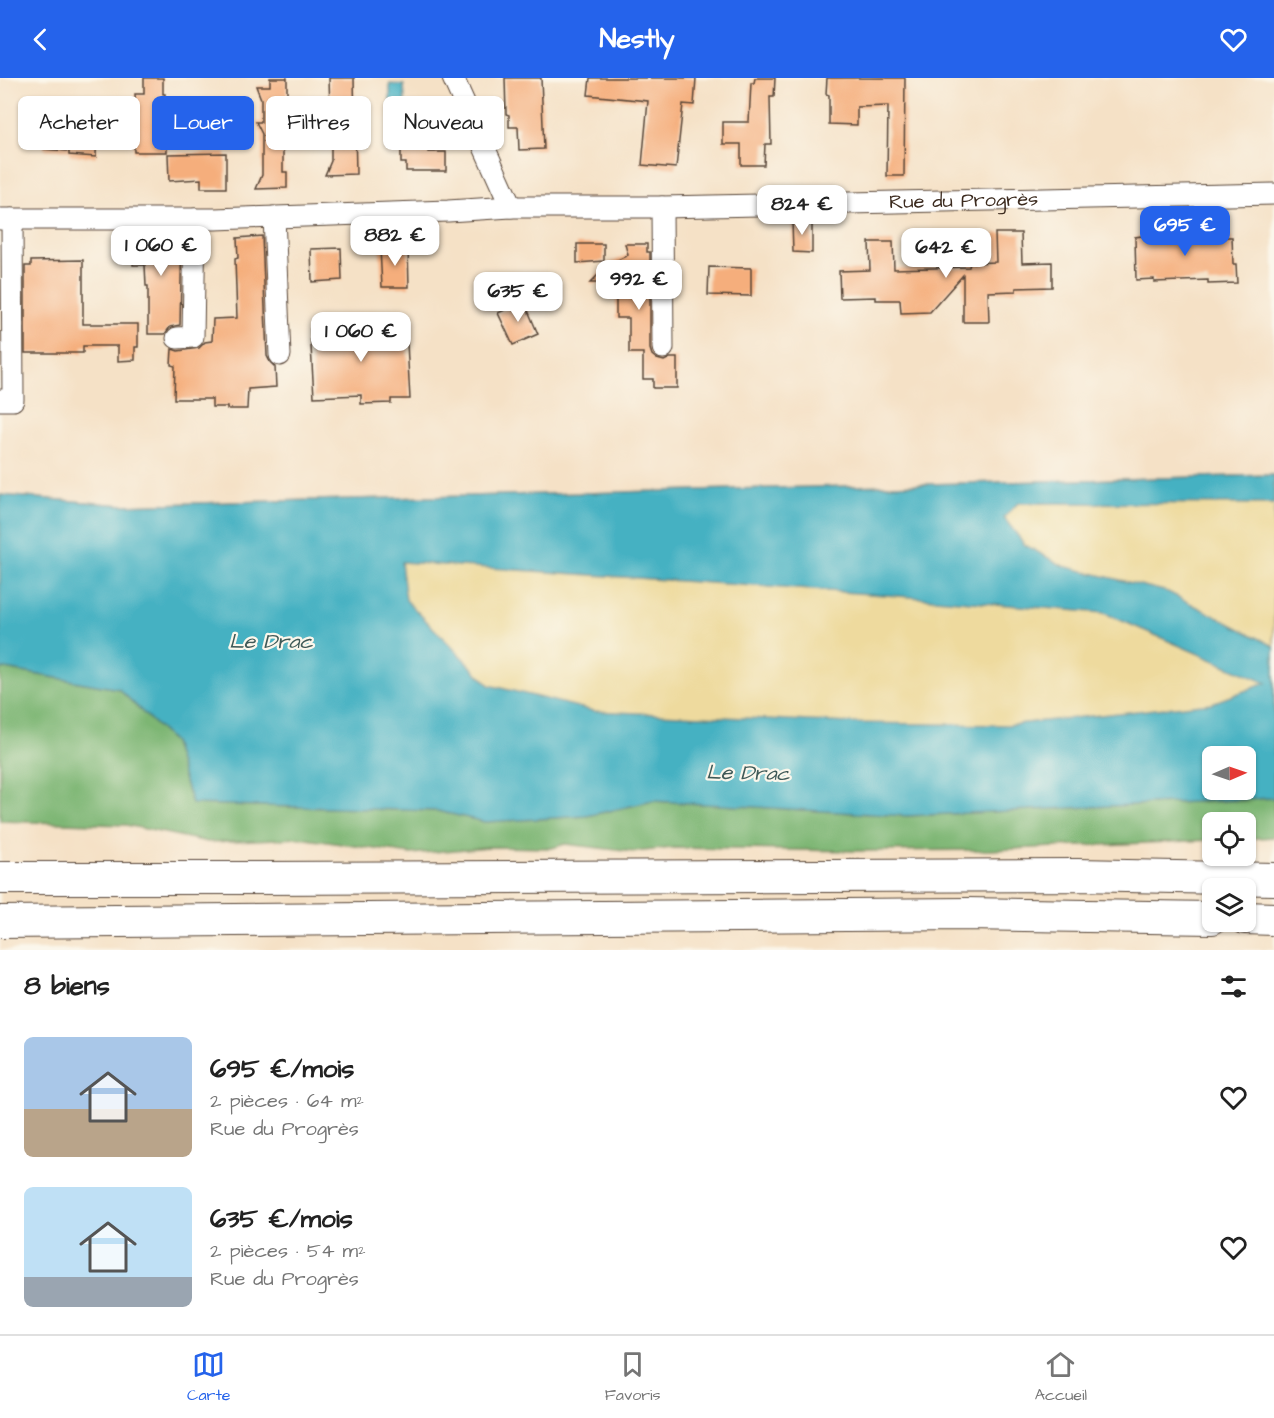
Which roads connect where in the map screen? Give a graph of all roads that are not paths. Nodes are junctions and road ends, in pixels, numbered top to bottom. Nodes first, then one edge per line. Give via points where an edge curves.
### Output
1 (453, 78) edge
2 (1274, 194) edge
3 (511, 207) junction
4 (662, 207) junction
5 (274, 217) junction
6 (6, 219) edge
7 (195, 219) junction
8 (177, 338) dead end
9 (663, 348) dead end
10 (280, 355) dead end
11 (0, 400) edge
12 (0, 878) edge
13 (1274, 879) edge
14 (1202, 918) edge
15 (1256, 918) edge
16 (1274, 919) edge
17 (0, 922) edge

1 - 3 street
2 - 4 street, Rue du Progrès
3 - 4 street, Rue du Progrès
3 - 5 street, Rue du Progrès
4 - 9 street
5 - 7 street, Rue du Progrès
5 - 10 street
6 - 7 street, Rue du Progrès
6 - 11 street via 13,400
7 - 8 street via 193,337
12 - 13 highway via 1077,875
14 - 17 highway via 968,914
15 - 16 highway

